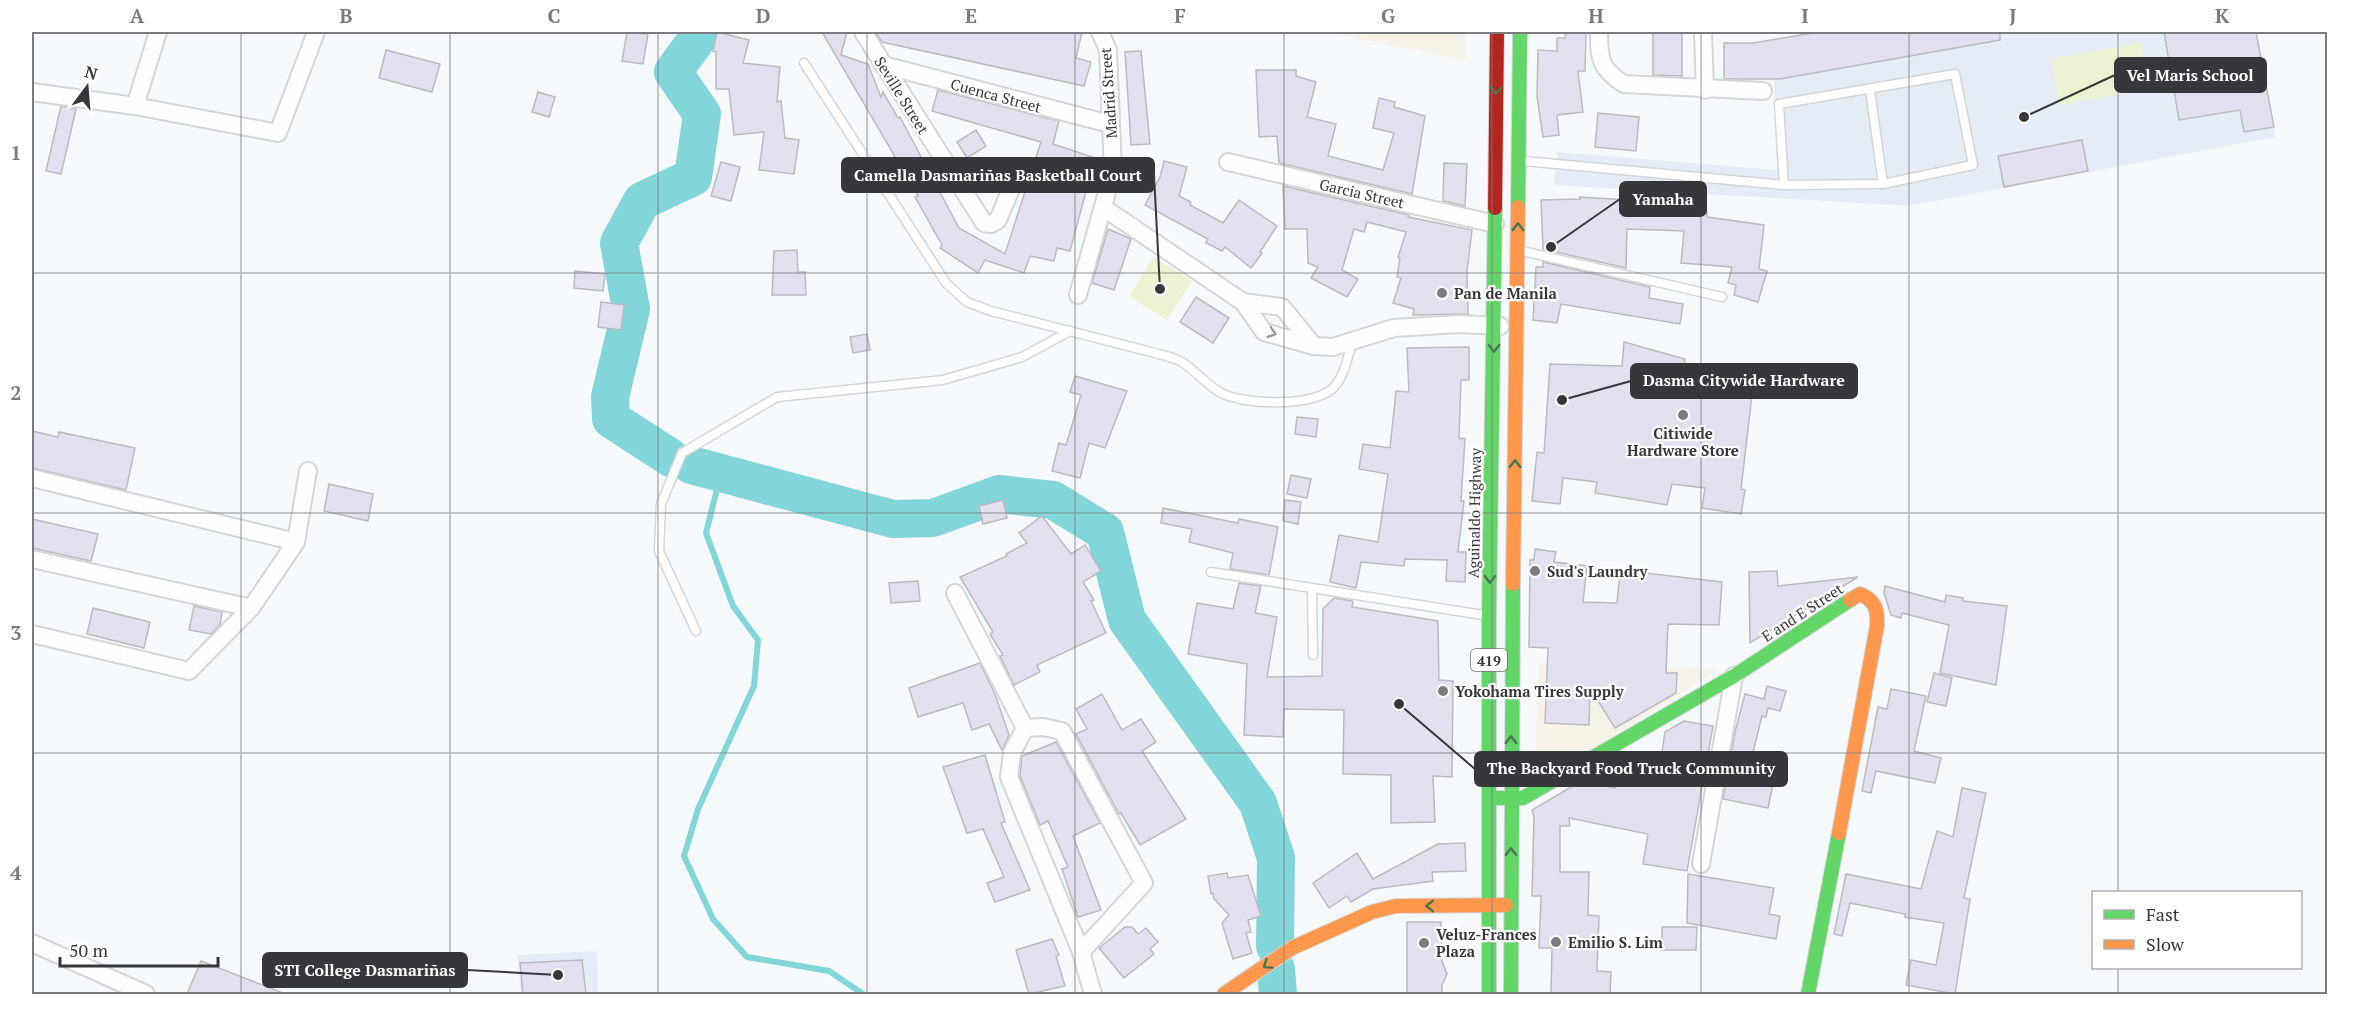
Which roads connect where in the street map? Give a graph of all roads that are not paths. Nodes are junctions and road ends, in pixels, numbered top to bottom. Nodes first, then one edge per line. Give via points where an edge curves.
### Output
1 (158, 32) edge
2 (316, 32) edge
3 (863, 32) edge
4 (1100, 32) edge
5 (1497, 32) edge
6 (1520, 32) edge
7 (1599, 32) edge
8 (1703, 32) edge
9 (804, 63) dead end
10 (883, 65) junction
11 (1705, 90) junction
12 (1870, 90) junction
13 (1763, 91) dead end
14 (32, 92) edge
15 (135, 106) junction
16 (1110, 124) junction
17 (1507, 160) junction
18 (1228, 162) dead end
19 (1018, 172) dead end
20 (1883, 184) junction
21 (1784, 185) junction
22 (1104, 208) junction
23 (1496, 224) junction
24 (1518, 251) junction
25 (1078, 295) dead end
26 (1722, 297) dead end
27 (1243, 302) junction
28 (1495, 325) junction
29 (1518, 330) junction
30 (1070, 331) junction
31 (1352, 342) junction
32 (1314, 346) junction
33 (308, 471) dead end
34 (32, 478) edge
35 (1503, 521) junction
36 (296, 542) junction
37 (32, 559) edge
38 (1211, 572) dead end
39 (1312, 589) junction
40 (955, 593) dead end
41 (251, 608) junction
42 (1489, 616) junction
43 (696, 631) dead end
44 (32, 634) edge
45 (1313, 655) dead end
46 (1734, 676) junction
47 (1025, 728) junction
48 (1510, 798) junction
49 (1490, 799) junction
50 (1701, 864) dead end
51 (1489, 905) junction
52 (1512, 905) junction
53 (32, 943) edge
54 (1081, 952) junction
55 (139, 993) edge
56 (1228, 993) edge
57 (1093, 994) edge
58 (1489, 994) edge
59 (1511, 994) edge
60 (1808, 994) edge

1 - 15 street
2 - 15 street via 278,133
3 - 10 street, Seville Street
4 - 16 street, Madrid Street via 1108,50
5 -> 17 main road, Aguinaldo Highway / 419
6 - 17 main road, Aguinaldo Highway / 419
7 - 11 street via 1599,52 1608,73 1624,84
8 - 11 street
9 - 30 lane via 946,283 967,302 979,307
10 - 16 street, Cuenca Street
10 - 19 street, Seville Street via 984,223 998,220
11 - 13 street
12 - 20 lane
12 - 20 lane via 1955,74 1973,165
12 - 21 lane via 1779,104
14 - 15 street
16 - 22 street, Madrid Street via 1113,171
17 - 21 lane
17 - 23 main road, Aguinaldo Highway / 419
24 -> 17 main road, Aguinaldo Highway / 419
18 - 23 street, Garcia Street
20 - 21 lane
22 - 25 street, Madrid Street
22 - 27 street
23 - 28 main road, Aguinaldo Highway / 419
24 - 26 lane
24 - 29 main road, Aguinaldo Highway / 419
27 -> 32 street via 1264,332
27 - 32 street via 1282,308
28 - 29 street
28 - 31 street via 1394,328
28 -> 35 main road, Aguinaldo Highway / 419
35 -> 29 main road, Aguinaldo Highway / 419
30 - 31 lane via 1180,361 1220,392 1242,399 1281,401 1314,399 1334,388
30 - 43 lane via 1023,357 943,381 777,397 682,453 661,504 659,550
31 - 32 street
33 - 36 street
34 - 36 street
35 -> 42 main road, Aguinaldo Highway / 419
48 -> 35 main road, Aguinaldo Highway / 419
36 - 41 street
37 - 41 street
38 - 39 lane
39 - 42 lane
39 - 45 lane
40 - 47 street
41 - 44 street via 189,671
42 - 49 main road, Aguinaldo Highway / 419
46 - 48 main road, E and E Street via 1523,798
46 - 50 street
46 - 60 main road, E and E Street via 1860,594 1870,597 1877,606 1876,641
47 - 54 street via 1012,753 1009,777
47 - 54 street via 1062,731 1144,883
48 - 49 main road, E and E Street
52 -> 48 main road, Aguinaldo Highway / 419
49 - 51 main road, Aguinaldo Highway / 419
51 - 52 main road
51 -> 56 main road via 1396,906 1372,912 1292,948
51 - 58 main road, Aguinaldo Highway / 419
52 - 59 main road, Aguinaldo Highway / 419
53 - 55 street
54 - 57 street

